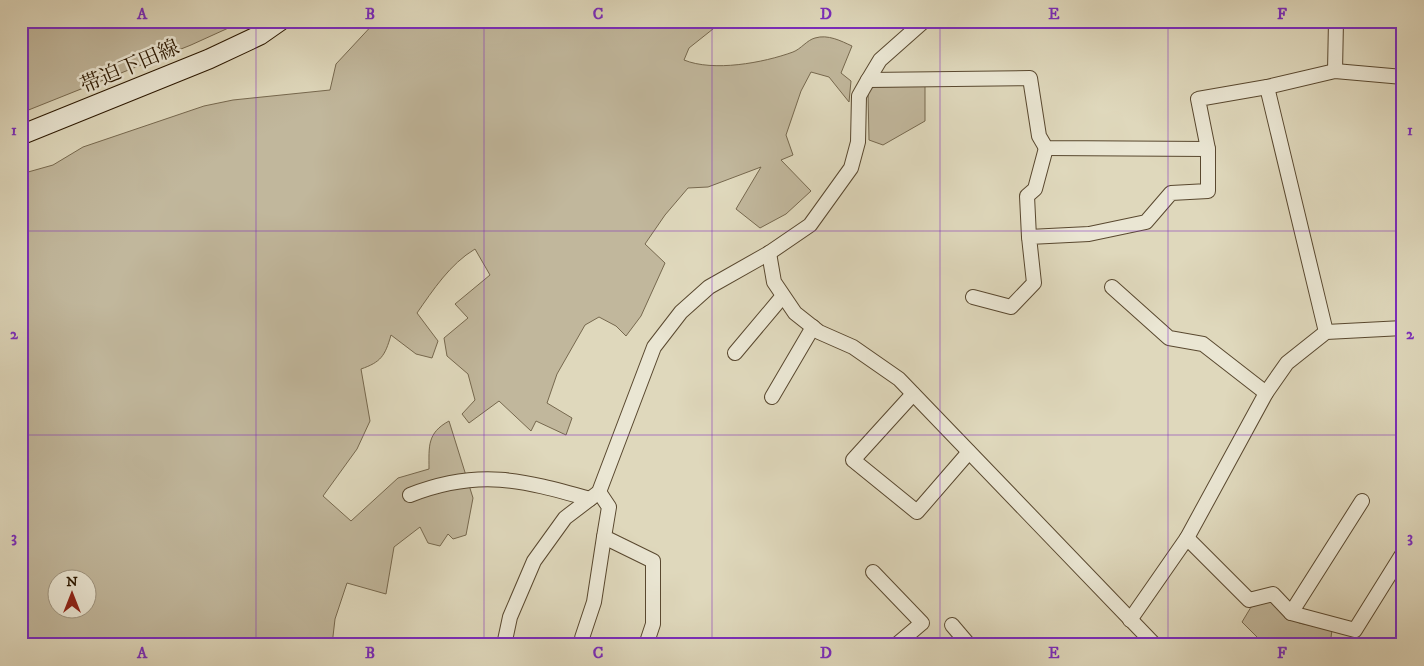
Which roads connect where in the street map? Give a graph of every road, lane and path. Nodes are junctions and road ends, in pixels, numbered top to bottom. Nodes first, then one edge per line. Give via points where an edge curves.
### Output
1 (280, 21) edge
2 (924, 21) edge
3 (1336, 21) edge
4 (1335, 71) junction
5 (1403, 77) edge
6 (868, 80) junction
7 (1267, 86) junction
8 (21, 135) edge
9 (1046, 148) junction
10 (1208, 149) junction
11 (1029, 237) junction
12 (769, 253) junction
13 (1112, 287) dead end
14 (782, 297) junction
15 (973, 297) dead end
16 (813, 327) junction
17 (1403, 328) edge
18 (1326, 332) junction
19 (735, 352) dead end
20 (1266, 393) junction
21 (913, 394) junction
22 (772, 397) dead end
23 (969, 452) junction
24 (410, 495) dead end
25 (594, 495) junction
26 (1362, 501) dead end
27 (604, 538) junction
28 (1187, 538) junction
29 (1403, 554) edge
30 (873, 572) dead end
31 (1291, 613) junction
32 (1130, 620) junction
33 (952, 625) dead end
34 (582, 638) dead end
35 (504, 645) edge
36 (646, 645) edge
37 (896, 645) edge
38 (969, 645) edge
39 (1155, 645) edge

1 - 8 main road, 帯迫下田線 via 260,35 209,59
2 - 6 street via 880,60
3 - 4 street
4 - 5 street
4 - 7 street
6 - 9 street via 1030,78 1039,136
6 - 12 street via 859,96 858,142 851,168 810,225
7 - 10 street via 1198,98
7 - 18 street
9 - 10 street
9 - 11 street via 1035,189 1027,196
10 - 11 street via 1208,191 1171,193 1146,222 1090,234
11 - 15 street via 1034,284 1011,307
12 - 14 street via 774,282
12 - 25 street via 709,287 681,312 654,347
13 - 20 street via 1169,338 1203,344
14 - 16 street
14 - 19 street
16 - 21 street via 853,347 899,379
16 - 22 street
17 - 18 street
18 - 20 street via 1287,363
20 - 28 street
21 - 23 street
21 - 23 street via 853,460 917,512
23 - 32 street
24 - 25 street via 436,484 475,478 503,478
25 - 27 street via 609,507
25 - 35 street via 565,518 534,561 510,617
26 - 31 street
27 - 34 street via 594,602
27 - 36 street via 653,561 653,624
28 - 31 street via 1249,600 1272,594
28 - 32 street
29 - 31 street via 1355,630
30 - 37 street via 922,623
32 - 39 street
33 - 38 street

